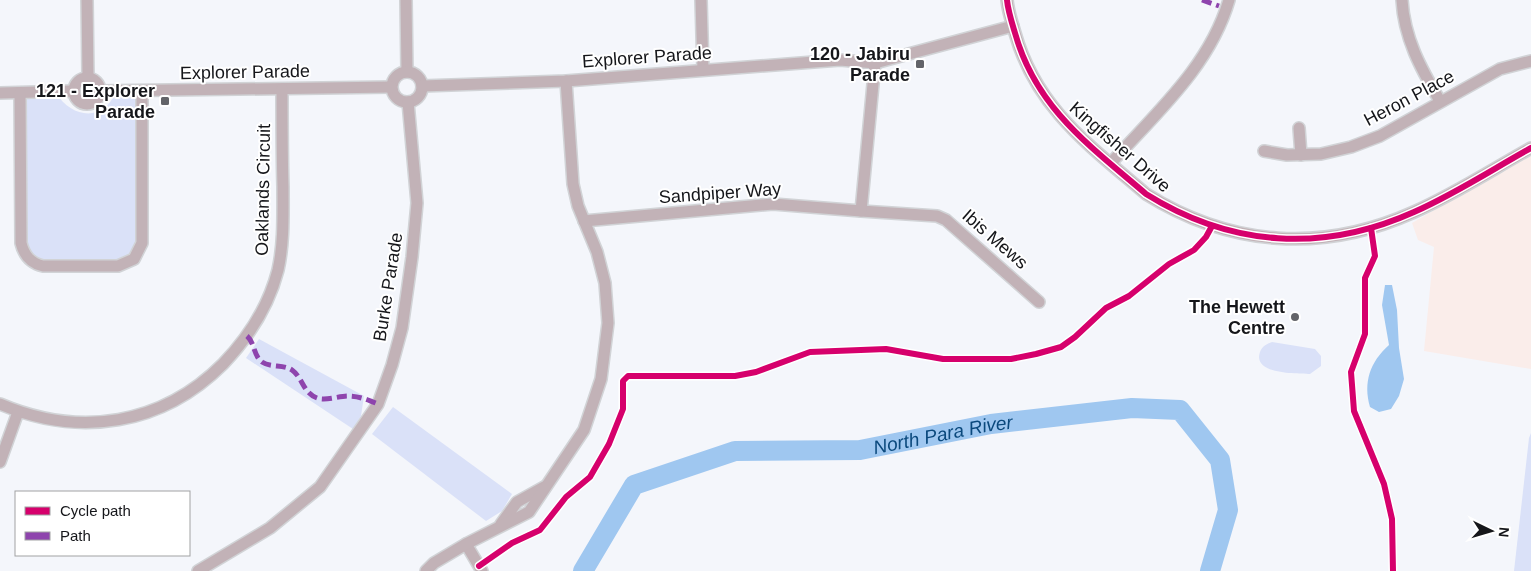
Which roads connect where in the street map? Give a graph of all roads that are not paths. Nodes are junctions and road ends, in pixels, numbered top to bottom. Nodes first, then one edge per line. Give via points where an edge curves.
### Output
1 (87, 0) edge
2 (406, 0) edge
3 (701, 0) edge
4 (1007, 0) edge
5 (1230, 0) edge
6 (1402, 0) edge
7 (1013, 26) junction
8 (1531, 61) edge
9 (875, 63) junction
10 (703, 70) junction
11 (406, 72) junction
12 (88, 78) junction
13 (566, 81) junction
14 (422, 86) junction
15 (392, 87) junction
16 (282, 89) junction
17 (74, 91) junction
18 (100, 91) junction
19 (142, 91) junction
20 (0, 93) edge
21 (20, 93) junction
22 (1440, 101) junction
23 (408, 102) junction
24 (1299, 128) dead end
25 (1531, 148) edge
26 (1264, 151) dead end
27 (1301, 155) junction
28 (1111, 162) junction
29 (860, 211) junction
30 (584, 221) junction
31 (1040, 302) dead end
32 (0, 404) edge
33 (18, 412) junction
34 (0, 462) edge
35 (466, 544) junction
36 (198, 571) edge
37 (426, 571) edge
38 (482, 571) edge

1 - 12 street
2 - 11 street
3 - 10 street
4 - 7 street, Kingfisher Drive
5 - 28 street via 1206,54
6 - 22 street via 1408,38
7 - 9 street, Explorer Parade
7 - 28 street, Kingfisher Drive via 1025,64 1037,88 1065,123
8 - 22 street, Heron Place via 1500,69
9 - 10 street, Explorer Parade via 840,60
9 - 29 street
10 - 13 street, Explorer Parade
11 - 14 street via 418,78
11 - 15 street via 397,76
12 - 17 street via 79,81
12 - 18 street via 97,83
13 - 14 street, Explorer Parade
13 - 30 street via 573,184
14 - 23 street via 416,99
15 - 16 street, Explorer Parade
15 - 23 street via 395,97
16 - 19 street, Explorer Parade
16 - 33 street, Oaklands Circuit via 281,256 268,298 244,341 198,387 160,409 93,422 50,419
17 - 18 street via 77,100 86,104 96,101
17 - 21 street
18 - 19 street, Explorer Parade
19 - 21 street via 142,243 134,259 118,266 43,266 33,262 24,252 21,243
20 - 21 street
22 - 27 street, Heron Place via 1380,136 1351,147
23 - 36 street, Burke Parade via 417,203 412,257 402,328 378,404 320,487 270,528
24 - 27 street
25 - 28 street, Kingfisher Drive via 1414,212 1355,233 1298,240 1244,235 1185,216 1146,194
26 - 27 street, Heron Place
29 - 30 street, Sandpiper Way via 773,204
29 - 31 street, Ibis Mews via 937,216 946,220
30 - 35 street via 605,283 608,323 601,379 584,430 544,488 517,502 500,526
32 - 33 street, Oaklands Circuit
33 - 34 street
35 - 37 street
35 - 38 street

